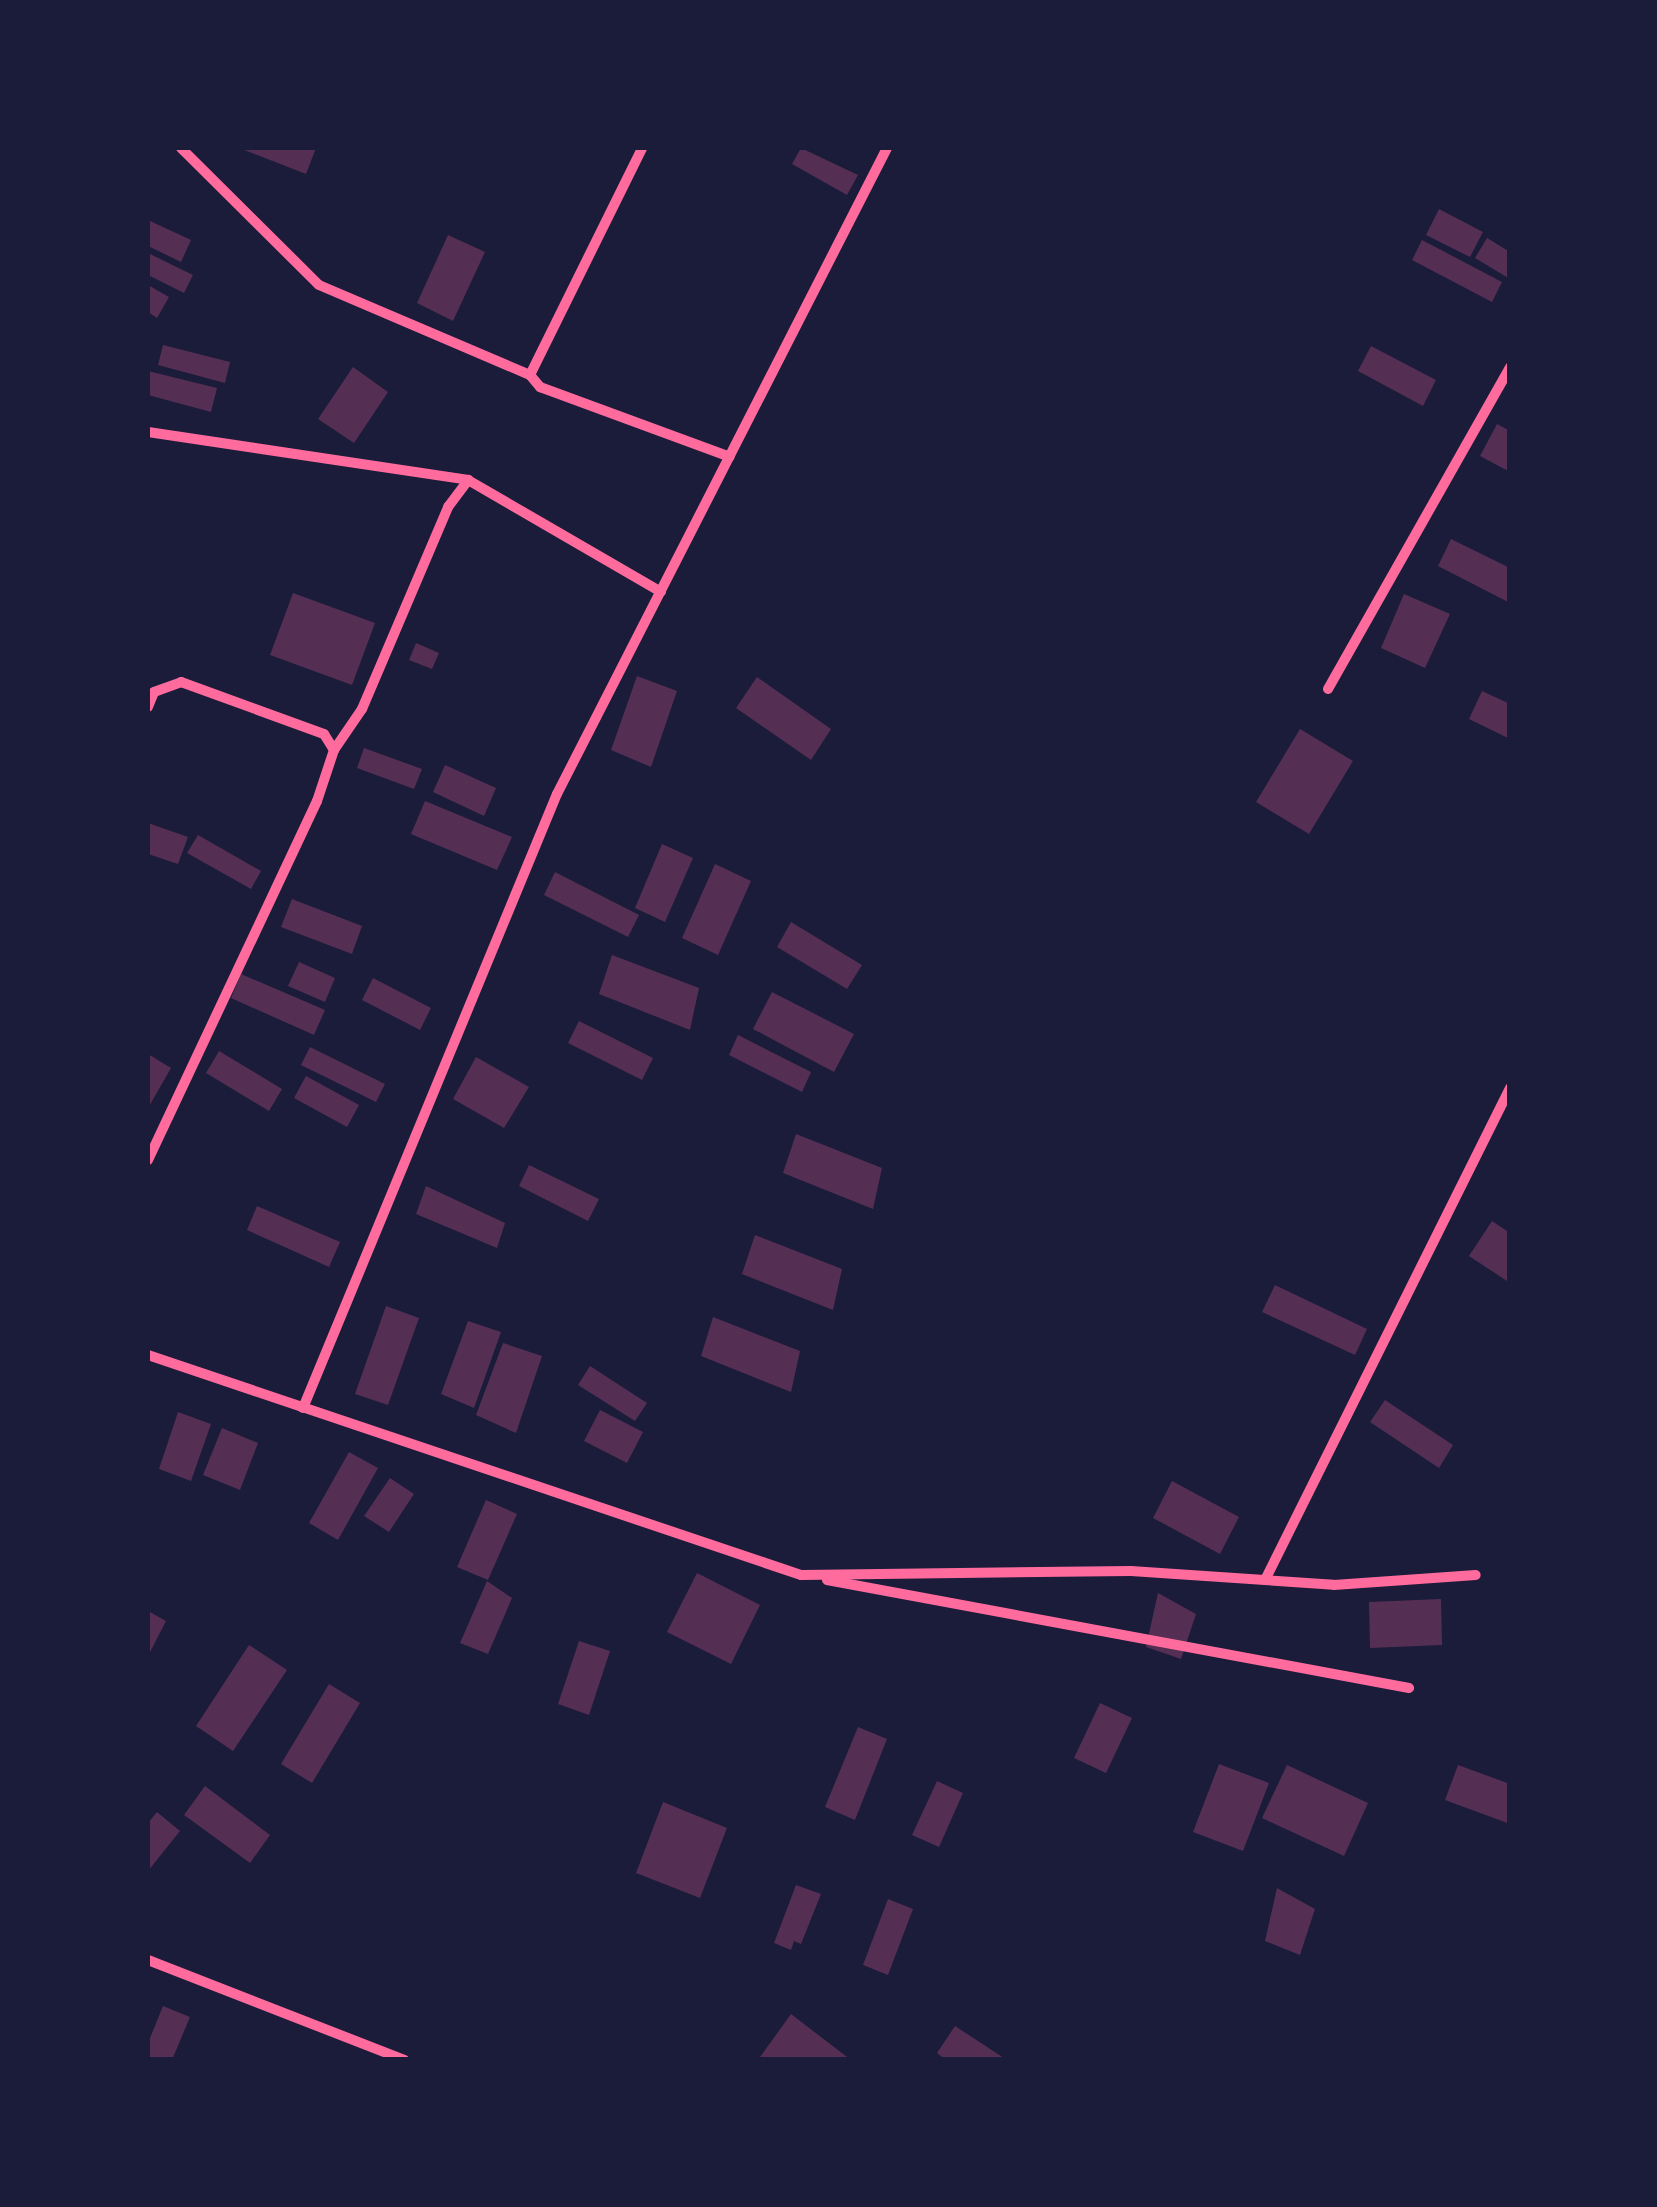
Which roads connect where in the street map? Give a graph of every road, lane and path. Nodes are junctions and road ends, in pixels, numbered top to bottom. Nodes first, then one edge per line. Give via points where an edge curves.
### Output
1 (180, 148) edge
2 (642, 148) edge
3 (887, 148) edge
4 (1510, 367) edge
5 (530, 375) junction
6 (148, 432) edge
7 (730, 457) junction
8 (468, 480) junction
9 (660, 592) junction
10 (1328, 689) dead end
11 (148, 707) edge
12 (334, 750) junction
13 (1510, 1088) edge
14 (148, 1160) edge
15 (148, 1356) edge
16 (303, 1408) junction
17 (801, 1575) junction
18 (1476, 1575) dead end
19 (1265, 1580) junction
20 (1409, 1688) dead end
21 (148, 1960) edge
22 (404, 2060) edge

1 - 5 street via 320,285
2 - 5 street
3 - 7 street
4 - 10 street
5 - 7 street via 540,387
6 - 8 street
7 - 9 street
8 - 9 street
8 - 12 street via 448,506 362,709
9 - 16 street via 557,794
11 - 12 street via 154,692 182,682 195,685 324,734
12 - 14 street via 317,801
13 - 19 street
15 - 16 street
16 - 17 street
17 - 19 street via 1131,1571
17 - 20 street
18 - 19 street via 1334,1585
21 - 22 street

